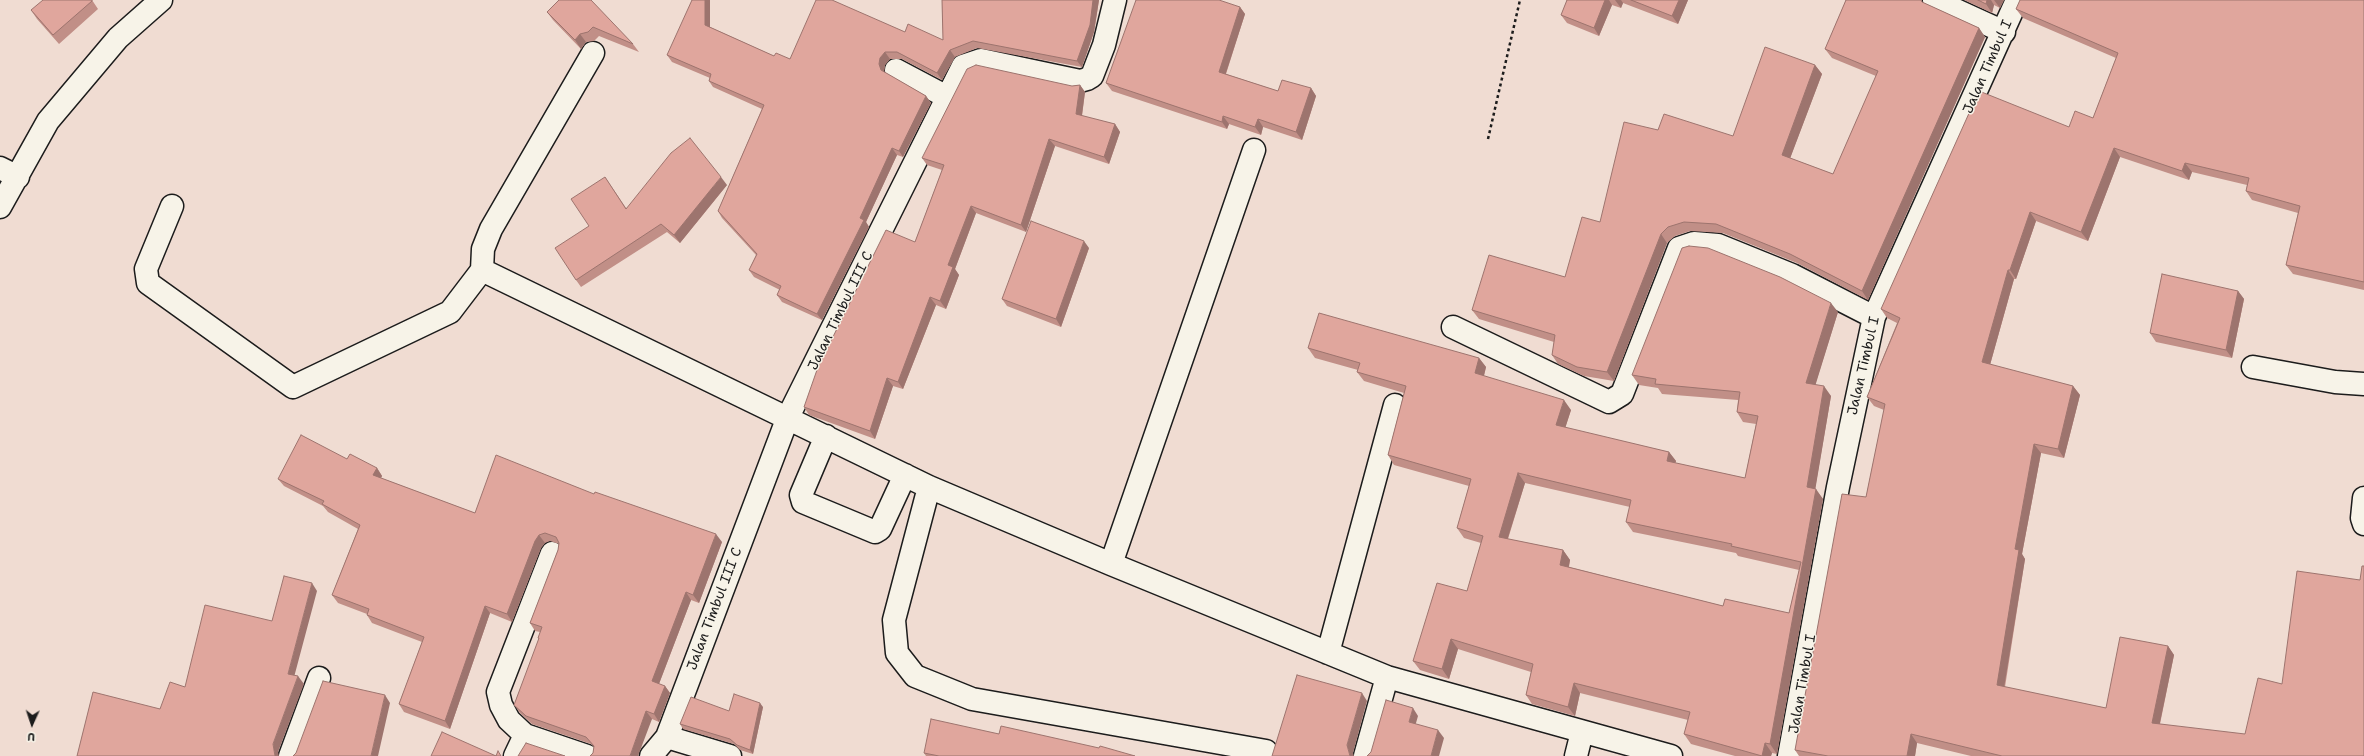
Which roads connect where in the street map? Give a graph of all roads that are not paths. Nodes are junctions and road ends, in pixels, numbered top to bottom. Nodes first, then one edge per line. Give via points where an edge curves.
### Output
1 (161, 0) edge
2 (1115, 0) edge
3 (1934, 0) edge
4 (2017, 0) edge
5 (2004, 32) junction
6 (593, 53) dead end
7 (896, 70) dead end
8 (948, 96) junction
9 (1254, 150) dead end
10 (9, 173) edge
11 (172, 206) dead end
12 (0, 207) edge
13 (482, 270) junction
14 (1874, 317) junction
15 (1453, 327) dead end
16 (2253, 367) dead end
17 (2364, 384) edge
18 (1395, 405) dead end
19 (788, 417) junction
20 (826, 436) junction
21 (905, 475) junction
22 (930, 487) junction
23 (2364, 498) edge
24 (2364, 524) edge
25 (552, 553) dead end
26 (1111, 564) junction
27 (1328, 653) junction
28 (1387, 677) junction
29 (319, 678) dead end
30 (1582, 732) junction
31 (525, 735) junction
32 (667, 737) junction
33 (1266, 751) dead end
34 (290, 756) edge
35 (515, 756) edge
36 (587, 756) edge
37 (651, 756) edge
38 (730, 756) edge
39 (1365, 756) edge
40 (1576, 756) edge
41 (1671, 756) edge
42 (1789, 756) edge

1 - 10 street via 118,38 60,106
2 - 8 street, Jalan Timbul III C via 1104,45 1092,76 1087,79 1080,81 981,60 963,66
3 - 5 street
4 - 5 street, Jalan Timbul I
5 - 14 street, Jalan Timbul I
6 - 13 street via 491,229 482,249
7 - 8 street
8 - 19 street, Jalan Timbul III C
9 - 26 street
10 - 12 street
11 - 13 street via 146,269 148,283 293,387 450,312
13 - 19 street
14 - 15 street via 1792,275 1718,245 1694,243 1679,248 1622,394 1609,402
14 - 42 street, Jalan Timbul I via 1838,487
16 - 17 street via 2335,382
18 - 27 street
19 - 20 street
19 - 32 street, Jalan Timbul III C
20 - 21 street
20 - 21 street via 801,495 803,502 875,532 880,529
21 - 22 street
22 - 26 street
22 - 33 street via 894,620 897,653 915,676 972,699
23 - 24 street
25 - 31 street via 498,692 509,720
26 - 27 street
27 - 28 street
28 - 30 street
28 - 39 street
29 - 34 street
30 - 40 street
30 - 41 street
31 - 35 street
31 - 36 street
32 - 37 street, Jalan Timbul III C
32 - 38 street

